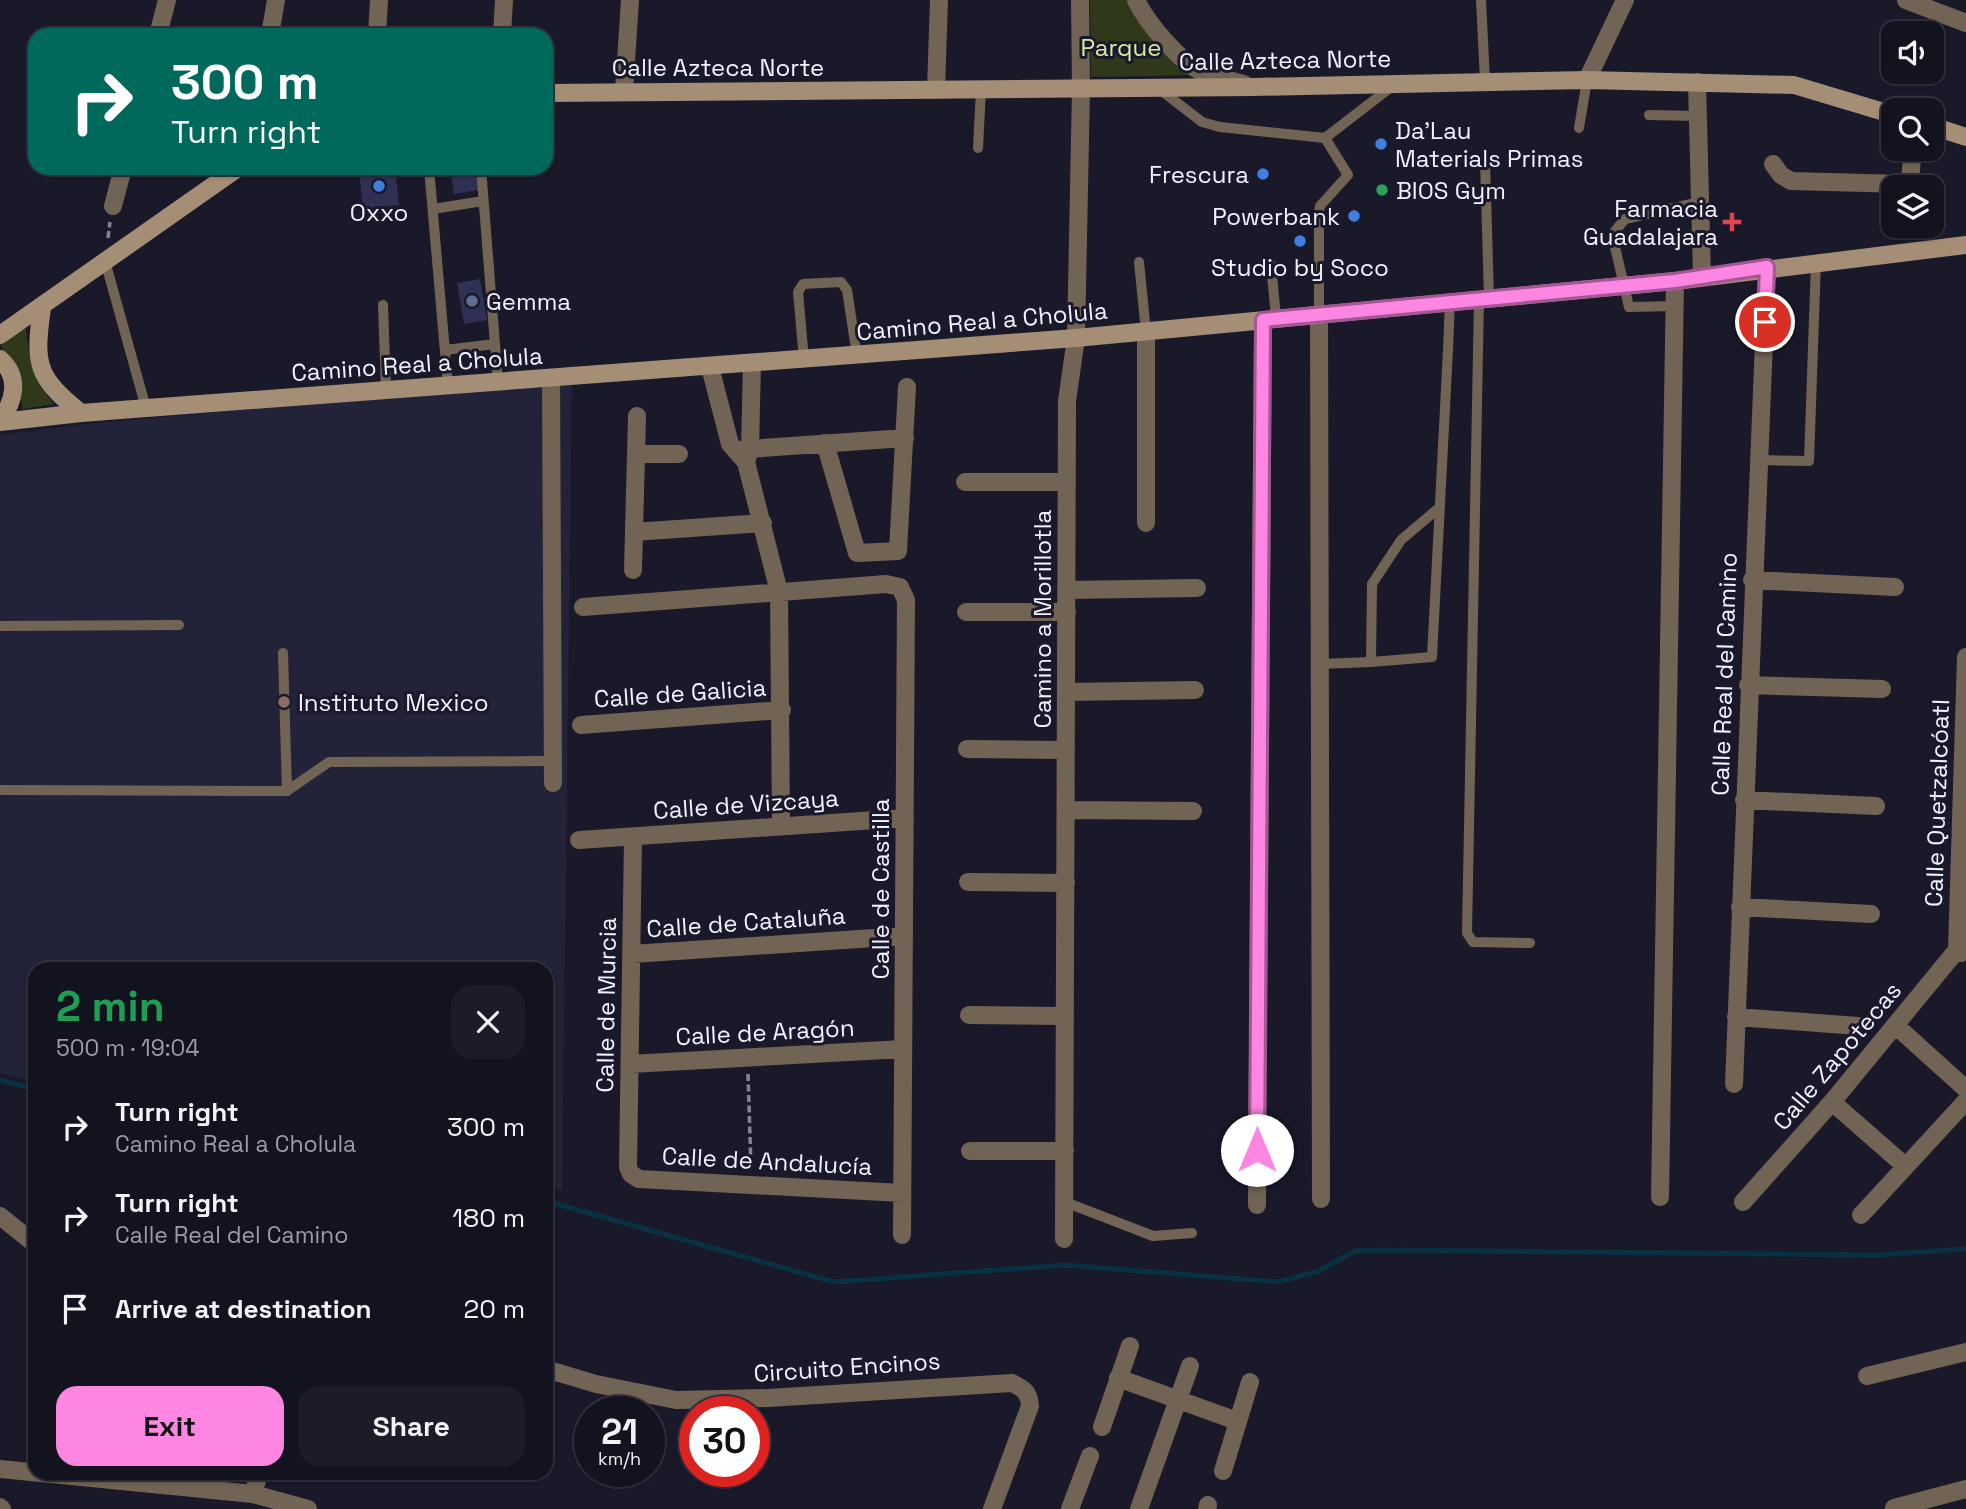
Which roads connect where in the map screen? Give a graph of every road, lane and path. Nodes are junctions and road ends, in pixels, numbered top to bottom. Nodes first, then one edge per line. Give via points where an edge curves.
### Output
1 (167, 0) edge
2 (276, 0) edge
3 (379, 0) edge
4 (504, 0) edge
5 (630, 0) edge
6 (939, 0) edge
7 (1080, 0) edge
8 (1136, 0) edge
9 (1481, 0) edge
10 (1625, 0) edge
11 (1906, 0) edge
12 (1966, 23) edge
13 (160, 28) edge
14 (271, 28) edge
15 (377, 28) edge
16 (502, 28) edge
17 (1587, 80) junction
18 (1485, 81) junction
19 (1397, 82) junction
20 (1697, 82) junction
21 (1156, 87) junction
22 (1254, 87) junction
23 (981, 89) junction
24 (1081, 89) junction
25 (936, 90) junction
26 (624, 92) junction
27 (553, 93) edge
28 (1881, 111) edge
29 (1649, 115) dead end
30 (1698, 116) junction
31 (1579, 128) dead end
32 (1944, 130) edge
33 (1966, 137) edge
34 (1325, 138) junction
35 (978, 148) dead end
36 (1485, 161) dead end
37 (1912, 161) edge
38 (1773, 164) dead end
39 (121, 175) edge
40 (228, 175) edge
41 (430, 175) edge
42 (481, 175) edge
43 (483, 201) junction
44 (1700, 202) junction
45 (113, 206) joint
46 (433, 209) junction
47 (1966, 245) edge
48 (105, 261) junction
49 (1139, 262) dead end
50 (1816, 262) junction
51 (1271, 264) dead end
52 (1767, 267) junction
53 (1702, 277) junction
54 (1675, 281) junction
55 (1622, 286) junction
56 (1484, 298) junction
57 (1450, 301) junction
58 (383, 305) dead end
59 (1675, 306) junction
60 (42, 308) junction
61 (1319, 313) junction
62 (1270, 319) junction
63 (1146, 332) junction
64 (0, 335) edge
65 (1076, 338) junction
66 (495, 344) junction
67 (445, 350) junction
68 (857, 356) junction
69 (0, 359) edge
70 (804, 359) junction
71 (752, 363) junction
72 (710, 367) junction
73 (551, 379) junction
74 (498, 382) junction
75 (448, 386) junction
76 (907, 387) dead end
77 (386, 390) junction
78 (146, 408) junction
79 (80, 413) junction
80 (637, 416) dead end
81 (0, 421) edge
82 (750, 422) junction
83 (726, 425) junction
84 (905, 438) junction
85 (825, 443) junction
86 (636, 454) junction
87 (679, 454) dead end
88 (744, 454) junction
89 (1758, 460) junction
90 (965, 482) dead end
91 (1067, 482) junction
92 (1440, 507) junction
93 (763, 523) junction
94 (1146, 523) dead end
95 (634, 532) junction
96 (633, 570) dead end
97 (1752, 580) junction
98 (1895, 587) dead end
99 (1197, 588) dead end
100 (1067, 590) junction
101 (779, 592) junction
102 (583, 607) dead end
103 (966, 612) dead end
104 (1067, 612) junction
105 (179, 625) dead end
106 (0, 626) edge
107 (283, 653) dead end
108 (1966, 657) edge
109 (1371, 662) junction
110 (1320, 664) junction
111 (1748, 685) junction
112 (1882, 689) dead end
113 (1195, 691) dead end
114 (1066, 692) junction
115 (782, 710) junction
116 (581, 725) dead end
117 (967, 749) dead end
118 (1066, 750) junction
119 (553, 761) junction
120 (553, 783) dead end
121 (0, 790) edge
122 (287, 790) junction
123 (1744, 800) junction
124 (1876, 806) dead end
125 (1066, 810) junction
126 (1193, 811) dead end
127 (905, 818) junction
128 (781, 826) junction
129 (633, 837) junction
130 (579, 840) dead end
131 (968, 882) dead end
132 (1066, 883) junction
133 (1740, 907) junction
134 (1871, 914) dead end
135 (904, 936) junction
136 (1530, 943) dead end
137 (1963, 949) edge
138 (632, 954) junction
139 (969, 1014) dead end
140 (1065, 1016) junction
141 (1736, 1017) junction
142 (1895, 1025) junction
143 (1858, 1026) dead end
144 (903, 1049) junction
145 (747, 1058) junction
146 (630, 1064) junction
147 (1734, 1084) dead end
148 (1966, 1089) edge
149 (1966, 1101) edge
150 (1832, 1102) junction
151 (970, 1151) dead end
152 (1065, 1151) junction
153 (1904, 1165) junction
154 (631, 1174) joint
155 (751, 1185) junction
156 (902, 1193) junction
157 (1660, 1197) dead end
158 (1321, 1199) dead end
159 (1065, 1202) junction
160 (1743, 1202) dead end
161 (1257, 1205) dead end
162 (1861, 1215) dead end
163 (0, 1216) edge
164 (1192, 1233) dead end
165 (902, 1235) dead end
166 (28, 1238) edge
167 (1065, 1239) dead end
168 (1130, 1346) dead end
169 (1966, 1352) edge
170 (1190, 1366) dead end
171 (553, 1371) edge
172 (1867, 1376) dead end
173 (1118, 1377) junction
174 (1250, 1382) dead end
175 (1178, 1401) junction
176 (1237, 1421) junction
177 (1102, 1427) dead end
178 (1090, 1457) dead end
179 (0, 1469) edge
180 (28, 1471) edge
181 (1223, 1471) dead end
182 (185, 1480) edge
183 (257, 1480) edge
184 (219, 1482) edge
185 (1966, 1489) edge
186 (253, 1494) junction
187 (1073, 1508) edge
188 (1894, 1508) edge
189 (308, 1509) edge
190 (992, 1509) edge
191 (1139, 1509) edge

1 - 13 street
2 - 14 street
3 - 15 street
4 - 16 street
5 - 26 street
6 - 25 street
7 - 24 street, Camino a Morillotla
8 - 22 street via 1154,28 1200,71
9 - 18 lane
10 - 17 street
11 - 12 street
17 - 18 main road, Calle Azteca Norte
17 - 20 main road, Calle Azteca Norte
17 - 31 lane
18 - 19 main road, Calle Azteca Norte
19 - 22 main road, Calle Azteca Norte
19 - 34 lane
20 - 28 main road, Calle Azteca Norte via 1794,85
20 - 30 street
21 - 22 main road, Calle Azteca Norte
21 - 24 main road, Calle Azteca Norte
21 - 34 lane via 1202,122
23 - 24 main road, Calle Azteca Norte
23 - 25 main road, Calle Azteca Norte
23 - 35 lane
24 - 65 street, Camino a Morillotla
25 - 26 main road, Calle Azteca Norte
26 - 27 main road, Calle Azteca Norte
29 - 30 lane
30 - 44 street
32 - 33 main road
34 - 61 lane via 1348,175 1318,212
36 - 56 lane
37 - 38 street via 1910,179 1903,184 1791,181
39 - 45 street
40 - 48 main road
41 - 46 lane
42 - 43 lane
43 - 46 lane
43 - 66 lane
44 - 53 street
44 - 55 lane via 1625,219 1619,225 1615,247
45 - 48 path
46 - 67 lane
47 - 50 main road, Camino Real a Cholula
48 - 60 main road
48 - 78 lane
49 - 63 lane
50 - 52 main road, Camino Real a Cholula
50 - 89 lane via 1809,461
51 - 62 lane
52 - 53 main road, Camino Real a Cholula
52 - 89 street, Calle Real del Camino
53 - 54 main road, Camino Real a Cholula
54 - 55 main road, Camino Real a Cholula
54 - 59 street
55 - 56 main road, Camino Real a Cholula
55 - 59 lane via 1629,307
56 - 57 main road, Camino Real a Cholula
56 - 136 lane via 1467,933 1474,942
57 - 61 main road, Camino Real a Cholula
57 - 92 lane
58 - 77 lane
59 - 157 street
60 - 64 main road
60 - 79 main road via 37,352 42,373 53,391
61 - 62 main road, Camino Real a Cholula
61 - 110 street
62 - 63 main road, Camino Real a Cholula
62 - 161 street
63 - 65 main road, Camino Real a Cholula
63 - 94 street
65 - 68 main road, Camino Real a Cholula
65 - 91 street, Camino a Morillotla via 1067,401
66 - 67 lane
66 - 74 lane
67 - 75 lane
68 - 70 main road, Camino Real a Cholula
68 - 70 lane via 847,290 841,282 803,284 798,292
69 - 81 main road via 13,381 13,403
70 - 71 main road, Camino Real a Cholula
71 - 72 main road, Camino Real a Cholula
71 - 82 street
72 - 73 main road, Camino Real a Cholula
72 - 83 street
73 - 74 main road, Camino Real a Cholula
73 - 119 street
74 - 75 main road, Camino Real a Cholula
75 - 77 main road, Camino Real a Cholula
76 - 84 street
77 - 78 main road, Camino Real a Cholula
78 - 79 main road, Camino Real a Cholula
79 - 81 main road, Camino Real a Cholula
80 - 86 street
82 - 83 street
82 - 88 street
83 - 88 street
84 - 85 street
84 - 85 street via 901,544 898,551 889,553 857,553 852,545
85 - 88 street
86 - 87 street
86 - 95 street
88 - 93 street
89 - 97 street, Calle Real del Camino
90 - 91 street
91 - 100 street, Camino a Morillotla
92 - 109 lane via 1401,540 1372,584
92 - 109 lane via 1432,657
93 - 95 street
93 - 101 street
95 - 96 street
97 - 98 street
97 - 111 street, Calle Real del Camino
99 - 100 street
100 - 104 street, Camino a Morillotla
101 - 102 street
101 - 115 street
101 - 127 street, Calle de Castilla via 887,584 900,587 906,600
103 - 104 street
104 - 114 street, Camino a Morillotla
105 - 106 lane
107 - 122 lane
108 - 137 street, Calle Quetzalcóatl
109 - 110 lane
110 - 158 street
111 - 112 street
111 - 123 street, Calle Real del Camino
113 - 114 street
114 - 118 street, Camino a Morillotla
115 - 116 street, Calle de Galicia
115 - 128 street
117 - 118 street
118 - 125 street, Camino a Morillotla
119 - 120 street
119 - 122 lane via 329,762
121 - 122 lane
123 - 124 street
123 - 133 street, Calle Real del Camino
125 - 126 street
125 - 132 street, Camino a Morillotla
127 - 128 street, Calle de Vizcaya
127 - 135 street, Calle de Castilla
128 - 129 street, Calle de Vizcaya
129 - 130 street, Calle de Vizcaya
129 - 138 street, Calle de Murcia
131 - 132 street
132 - 140 street, Camino a Morillotla
133 - 134 street
133 - 141 street, Calle Real del Camino
135 - 138 street, Calle de Cataluña
135 - 144 street, Calle de Castilla
137 - 142 street, Calle Zapotecas
138 - 146 street, Calle de Murcia
139 - 140 street
140 - 152 street, Camino a Morillotla
141 - 143 street
141 - 147 street, Calle Real del Camino
142 - 148 street
142 - 150 street, Calle Zapotecas
144 - 145 street, Calle de Aragón
144 - 156 street, Calle de Castilla
145 - 146 street, Calle de Aragón
145 - 155 path
146 - 154 street, Calle de Murcia
149 - 153 street
150 - 153 street
150 - 160 street, Calle Zapotecas
151 - 152 street
152 - 159 street, Camino a Morillotla
153 - 162 street
154 - 155 street, Calle de Andalucía via 639,1179
155 - 156 street, Calle de Andalucía
156 - 165 street, Calle de Castilla
159 - 164 lane via 1153,1236
159 - 167 street, Camino a Morillotla
163 - 166 street
168 - 173 street
169 - 172 street
170 - 175 street
171 - 190 street, Circuito Encinos via 676,1400 1012,1383 1025,1389 1030,1406
173 - 175 street
173 - 177 street
174 - 176 street
175 - 176 street
175 - 191 street
176 - 181 street
178 - 187 street
179 - 180 street
182 - 184 street
183 - 186 street
184 - 186 street
185 - 188 street
186 - 189 street

